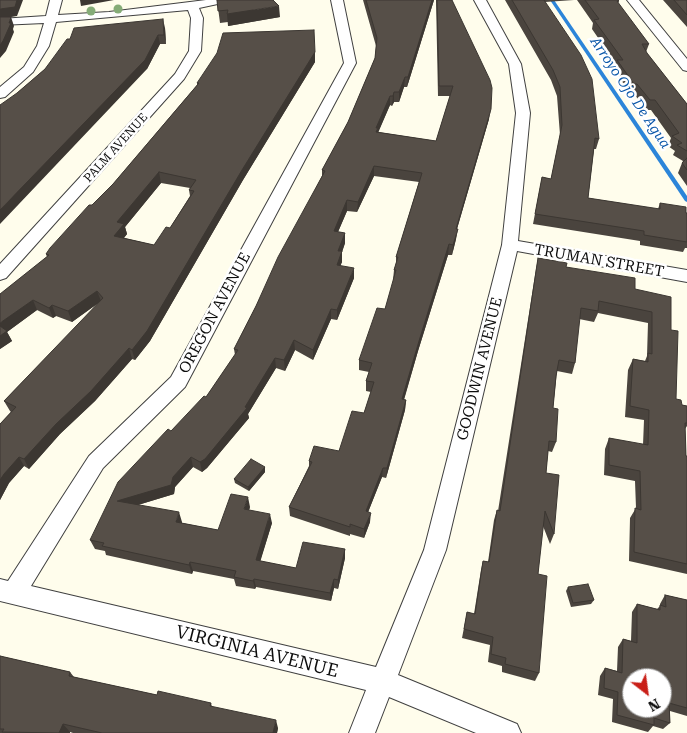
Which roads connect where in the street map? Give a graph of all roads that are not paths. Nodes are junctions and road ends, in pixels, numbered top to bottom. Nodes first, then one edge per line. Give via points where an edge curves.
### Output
1 (56, 0) edge
2 (223, 0) edge
3 (337, 0) edge
4 (480, 0) edge
5 (633, 0) edge
6 (192, 6) junction
7 (51, 19) junction
8 (0, 22) edge
9 (686, 64) edge
10 (0, 94) edge
11 (510, 245) junction
12 (0, 274) edge
13 (687, 276) edge
14 (7, 592) edge
15 (381, 682) junction
16 (362, 733) edge
17 (508, 733) edge

1 - 7 street
2 - 6 street
3 - 14 street, OREGON AVENUE via 350,63 178,382 96,462
4 - 11 street, GOODWIN AVENUE via 515,64 523,113
5 - 9 street
6 - 7 street
6 - 12 street, PALM AVENUE via 197,18 195,51 180,76
7 - 8 street
7 - 10 street via 44,46 29,69
11 - 13 street, TRUMAN STREET
11 - 15 street, GOODWIN AVENUE via 435,550
14 - 15 street, VIRGINIA AVENUE
15 - 16 street, GOODWIN AVENUE
15 - 17 street, VIRGINIA AVENUE

